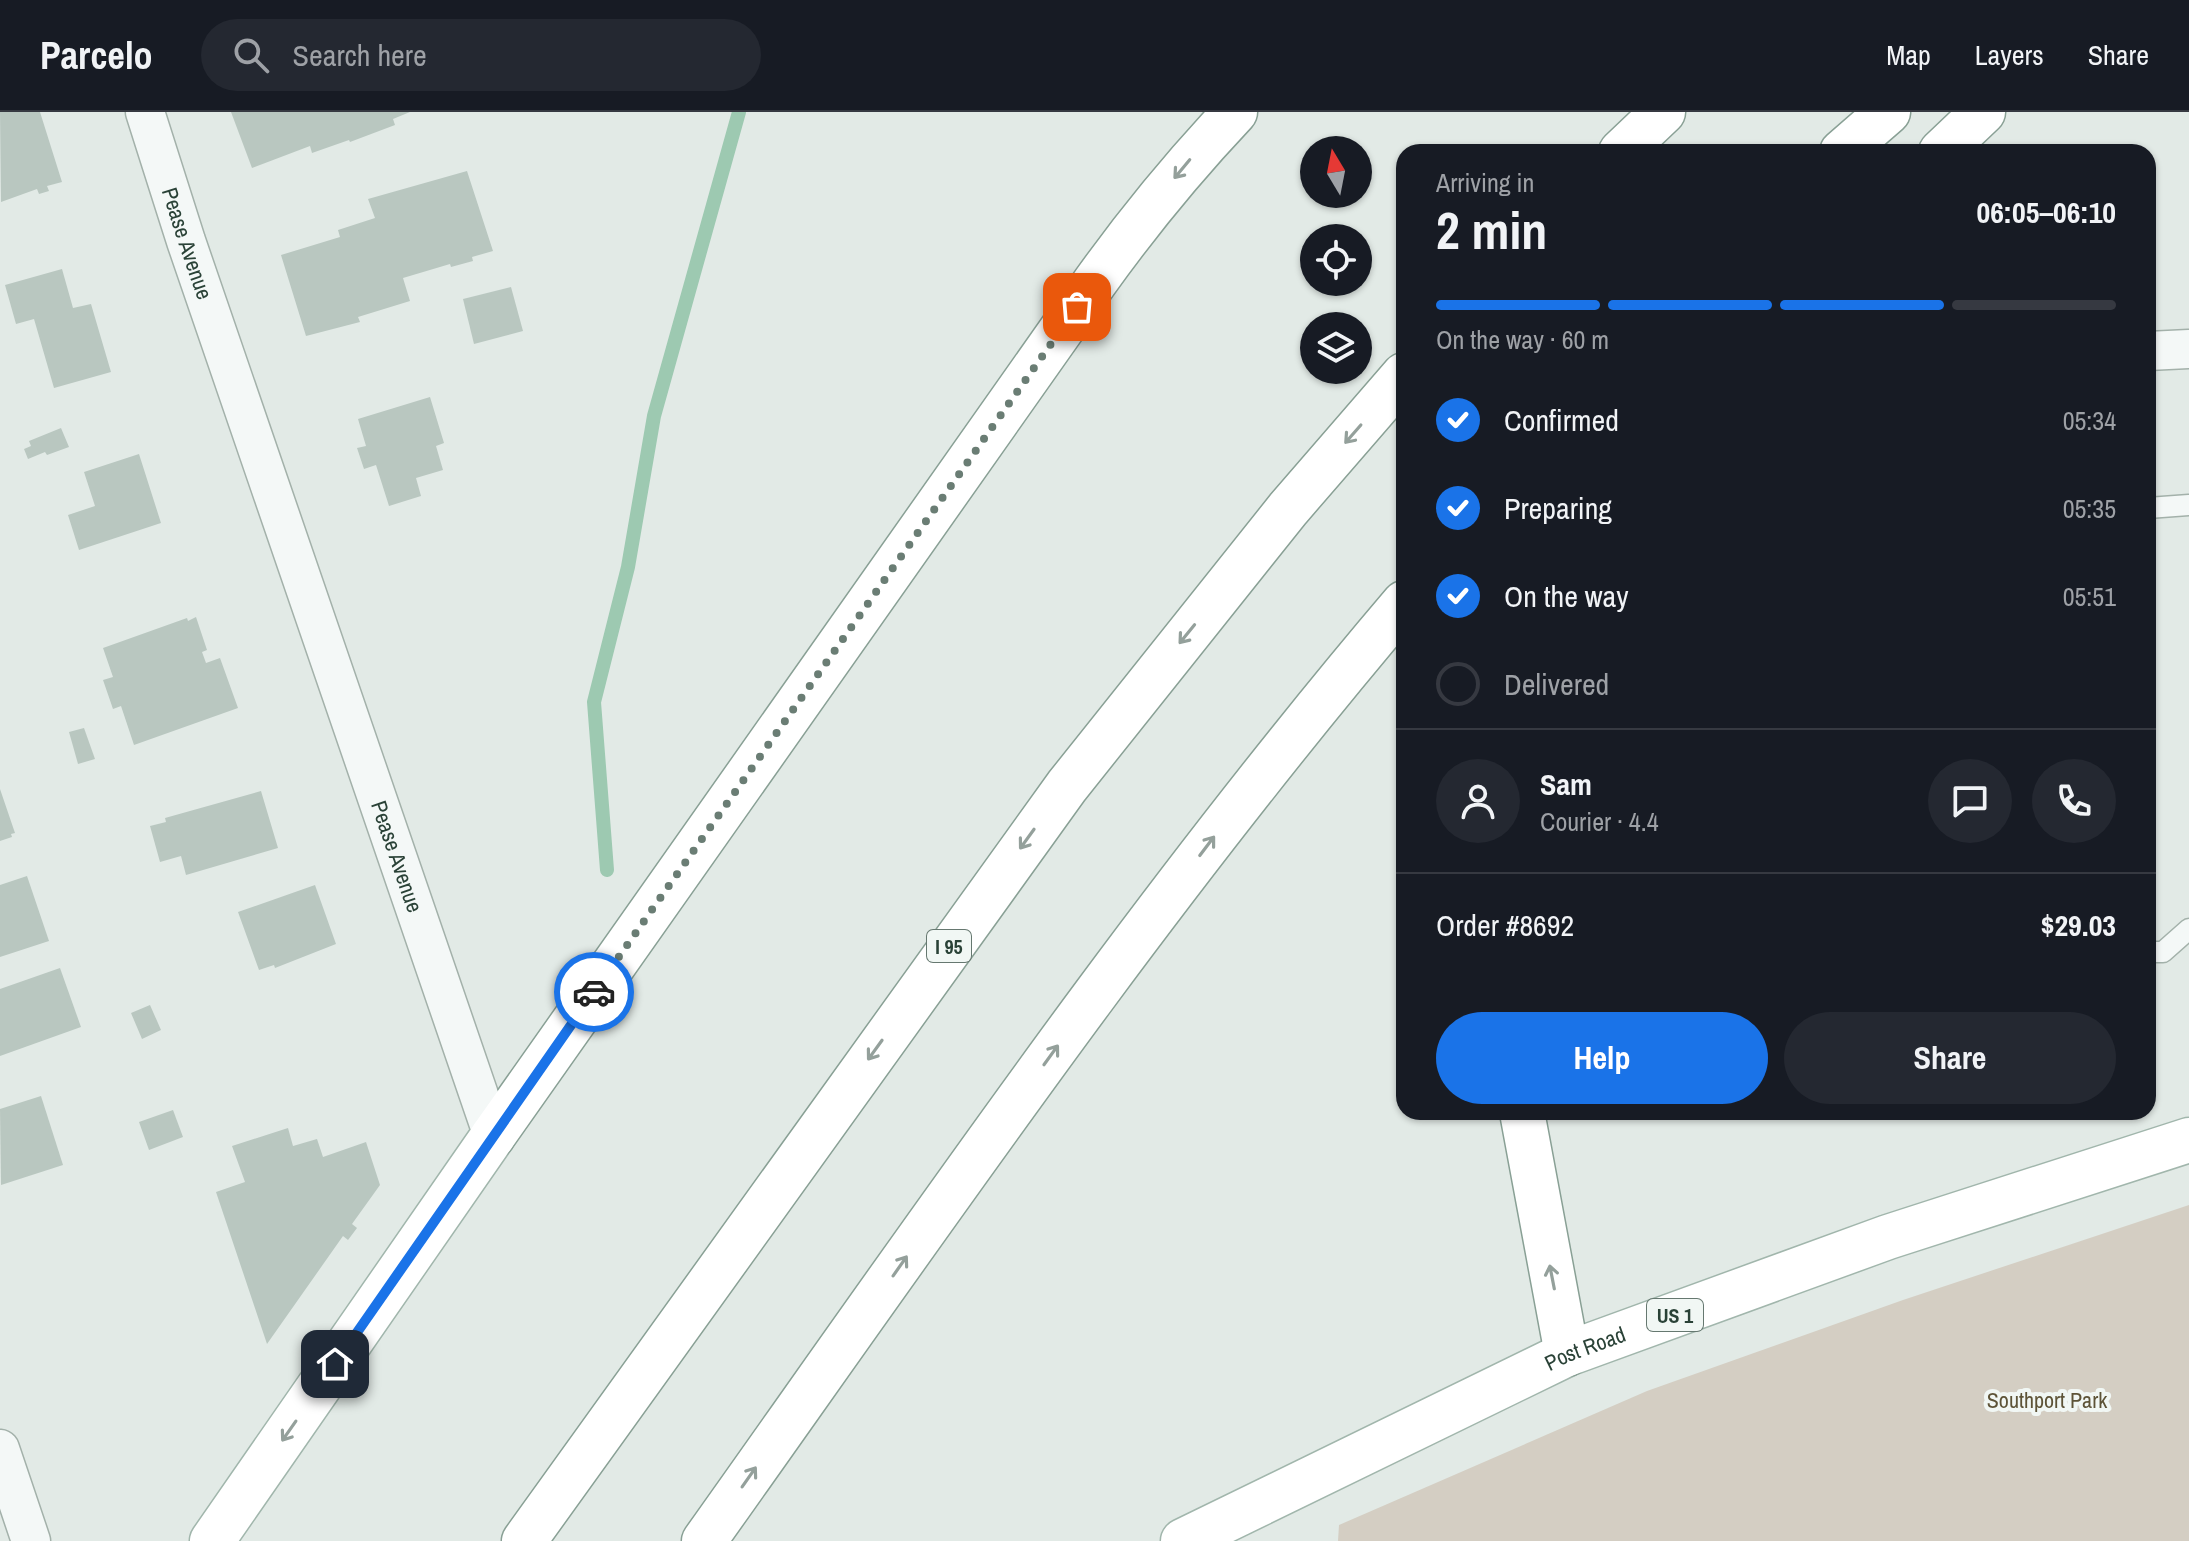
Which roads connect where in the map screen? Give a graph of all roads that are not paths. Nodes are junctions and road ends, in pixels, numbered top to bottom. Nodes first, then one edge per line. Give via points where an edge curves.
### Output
1 (145, 112) edge
2 (1235, 112) edge
3 (1663, 112) edge
4 (1888, 112) edge
5 (1983, 112) edge
6 (1629, 144) edge
7 (1851, 144) edge
8 (1949, 144) edge
9 (2189, 349) edge
10 (2156, 351) edge
11 (1396, 384) edge
12 (2189, 505) edge
13 (2156, 507) edge
14 (1396, 613) edge
15 (2189, 929) edge
16 (2156, 952) edge
17 (1523, 1120) edge
18 (493, 1136) junction
19 (2189, 1140) edge
20 (1567, 1354) junction
21 (0, 1449) edge
22 (31, 1541) edge
23 (212, 1541) edge
24 (524, 1541) edge
25 (704, 1541) edge
26 (1183, 1541) edge

1 - 18 street, Pease Avenue
2 -> 18 main road via 1191,158 1102,271
3 - 6 main road
4 - 7 main road
5 - 8 main road
9 - 10 street
11 -> 24 main road, I 95 via 1288,509 1067,786
12 - 13 lane
25 -> 14 main road via 1122,958 1230,815
15 - 16 lane via 2163,952
20 -> 17 main road
18 -> 23 main road
19 - 20 main road, Post Road / US 1 via 1888,1237
20 - 26 main road, Post Road / US 1
21 - 22 street

